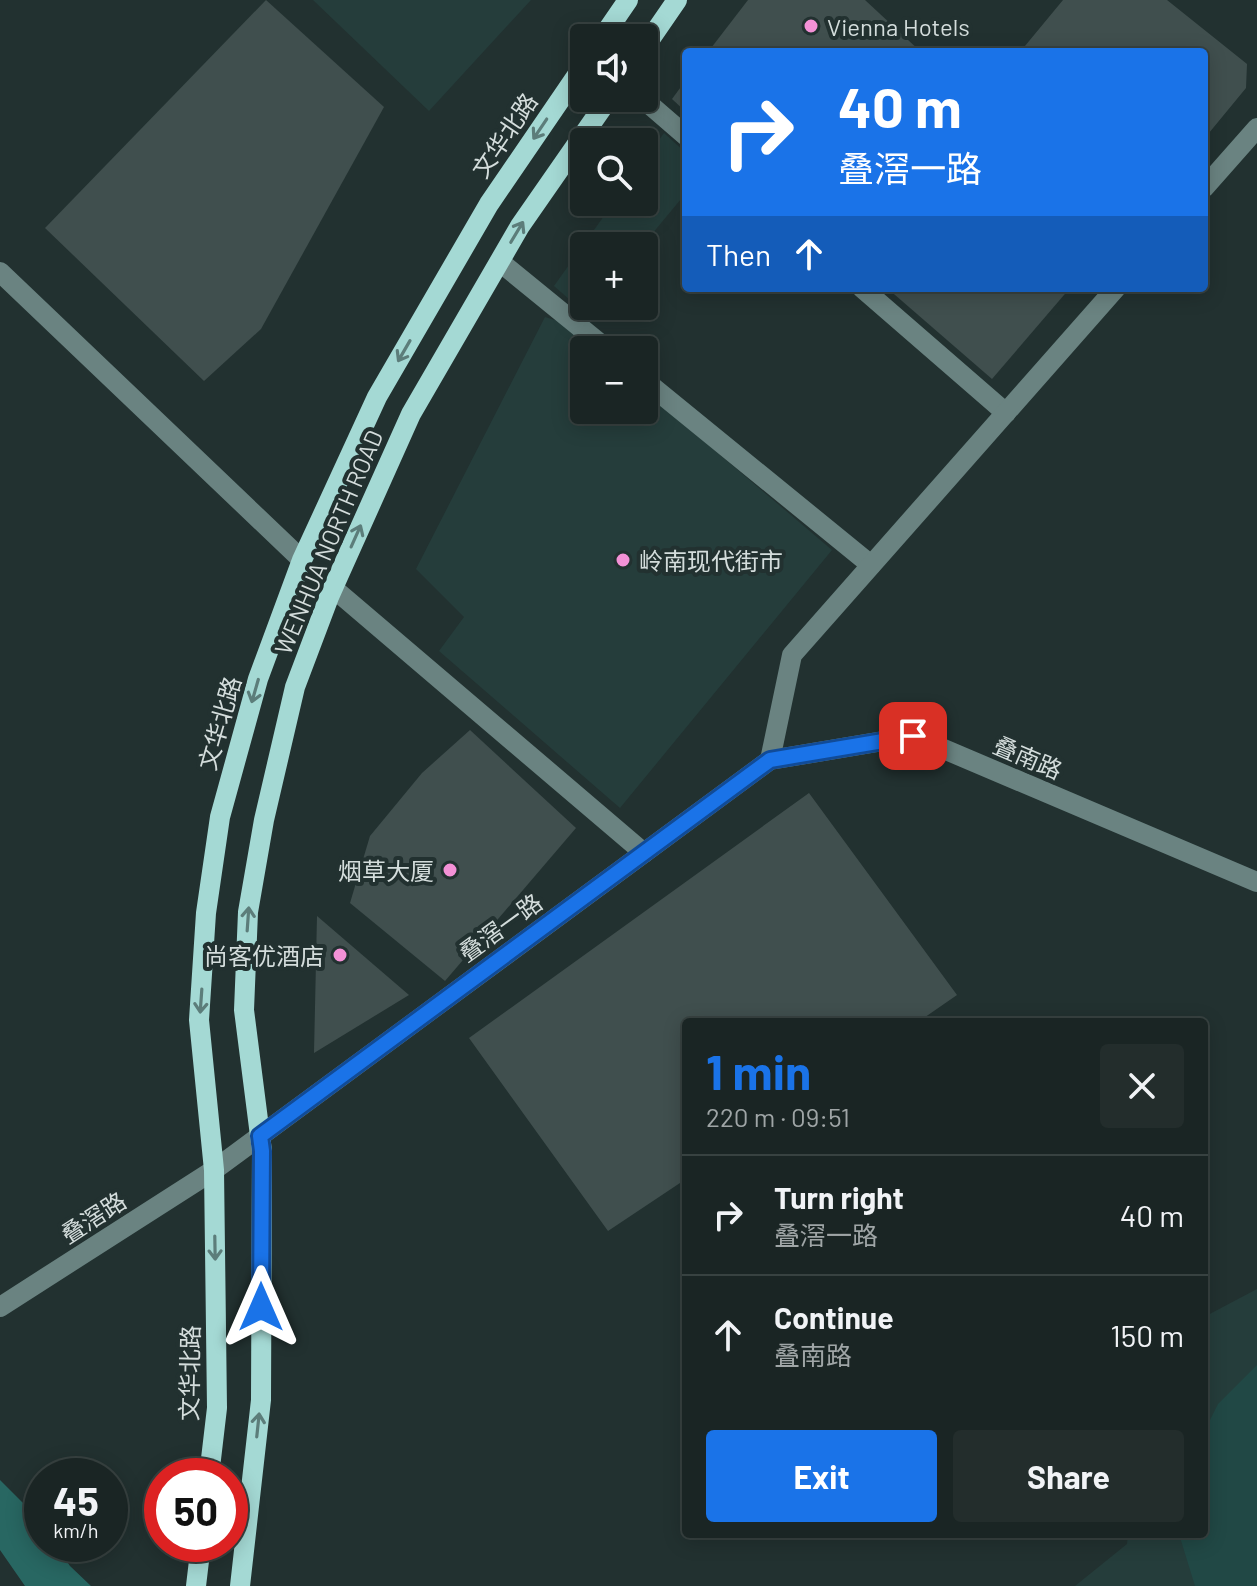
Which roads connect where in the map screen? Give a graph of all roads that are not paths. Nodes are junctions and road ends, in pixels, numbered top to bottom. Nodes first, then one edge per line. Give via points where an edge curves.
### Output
1 (628, 0) edge
2 (677, 0) edge
3 (612, 24) edge
4 (658, 28) edge
5 (570, 85) edge
6 (599, 112) edge
7 (658, 112) edge
8 (1257, 128) edge
9 (682, 133) edge
10 (1208, 183) edge
11 (500, 262) junction
12 (0, 272) edge
13 (867, 292) edge
14 (1112, 292) edge
15 (591, 336) edge
16 (658, 391) edge
17 (1006, 413) junction
18 (302, 560) junction
19 (871, 565) junction
20 (333, 588) junction
21 (770, 760) junction
22 (644, 853) junction
23 (1257, 882) edge
24 (260, 1136) junction
25 (214, 1170) junction
26 (0, 1307) edge
27 (211, 1458) edge
28 (199, 1562) edge
29 (196, 1586) edge
30 (240, 1586) edge

1 - 3 main road
2 - 4 main road
5 -> 18 main road, 文华北路 via 489,204 377,397
11 -> 6 main road, WENHUA NORTH ROAD
7 - 9 street
8 - 10 street
11 - 15 street
20 -> 11 main road, WENHUA NORTH ROAD via 411,414
12 - 18 street
13 - 17 street
14 - 17 street
16 - 19 street
17 - 19 street
18 -> 25 main road, 文华北路 via 258,679 220,817 206,913 199,1020
19 - 21 street via 792,655
20 - 22 street
24 -> 20 main road, WENHUA NORTH ROAD via 244,1010 248,912 295,687
21 - 22 street, 叠滘一路
21 - 23 street, 叠南路 via 913,736
22 - 24 street, 叠滘一路
24 - 25 street, 叠滘一路
30 -> 24 main road, WENHUA NORTH ROAD via 261,1400
25 - 26 street, 叠滘路
25 -> 27 main road, 文华北路 via 217,1408
28 - 29 main road

